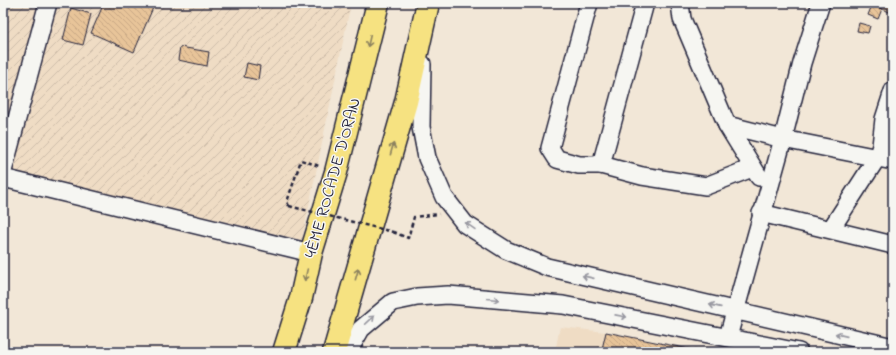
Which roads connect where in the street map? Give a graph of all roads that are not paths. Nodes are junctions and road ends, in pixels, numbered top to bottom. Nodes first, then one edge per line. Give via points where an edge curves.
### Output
1 (48, 3) edge
2 (378, 3) edge
3 (589, 3) edge
4 (645, 3) edge
5 (680, 3) edge
6 (821, 3) edge
7 (426, 12) edge
8 (893, 91) edge
9 (727, 126) junction
10 (784, 139) junction
11 (886, 151) edge
12 (601, 165) junction
13 (752, 168) junction
14 (3, 171) edge
15 (3, 178) edge
16 (769, 189) junction
17 (761, 213) junction
18 (831, 229) junction
19 (893, 245) edge
20 (311, 253) junction
21 (736, 311) junction
22 (728, 337) junction
23 (893, 347) edge
24 (284, 352) edge
25 (334, 352) edge
26 (348, 352) edge
27 (799, 352) edge

1 - 14 street
2 -> 20 highway, 4ÈME ROCADE D'ORAN via 336,172
3 - 12 street via 550,148 557,159
4 - 12 street
5 - 9 street via 682,19
6 - 10 street via 802,63
21 -> 7 street via 547,267 506,250 465,224 444,197 425,150 421,127
25 -> 7 highway via 406,102
8 - 11 street via 884,119
9 - 10 street
9 - 13 street
10 - 11 street
10 - 16 street
11 - 18 street
12 - 13 street via 642,176 706,186
13 - 16 street
15 - 20 street
16 - 17 street
17 - 18 street
17 - 21 street
18 - 19 street
20 -> 24 highway, 4ÈME ROCADE D'ORAN via 301,298
21 - 22 street
23 -> 21 street
26 -> 22 street via 361,329 393,302 448,295 563,305
22 - 27 street

